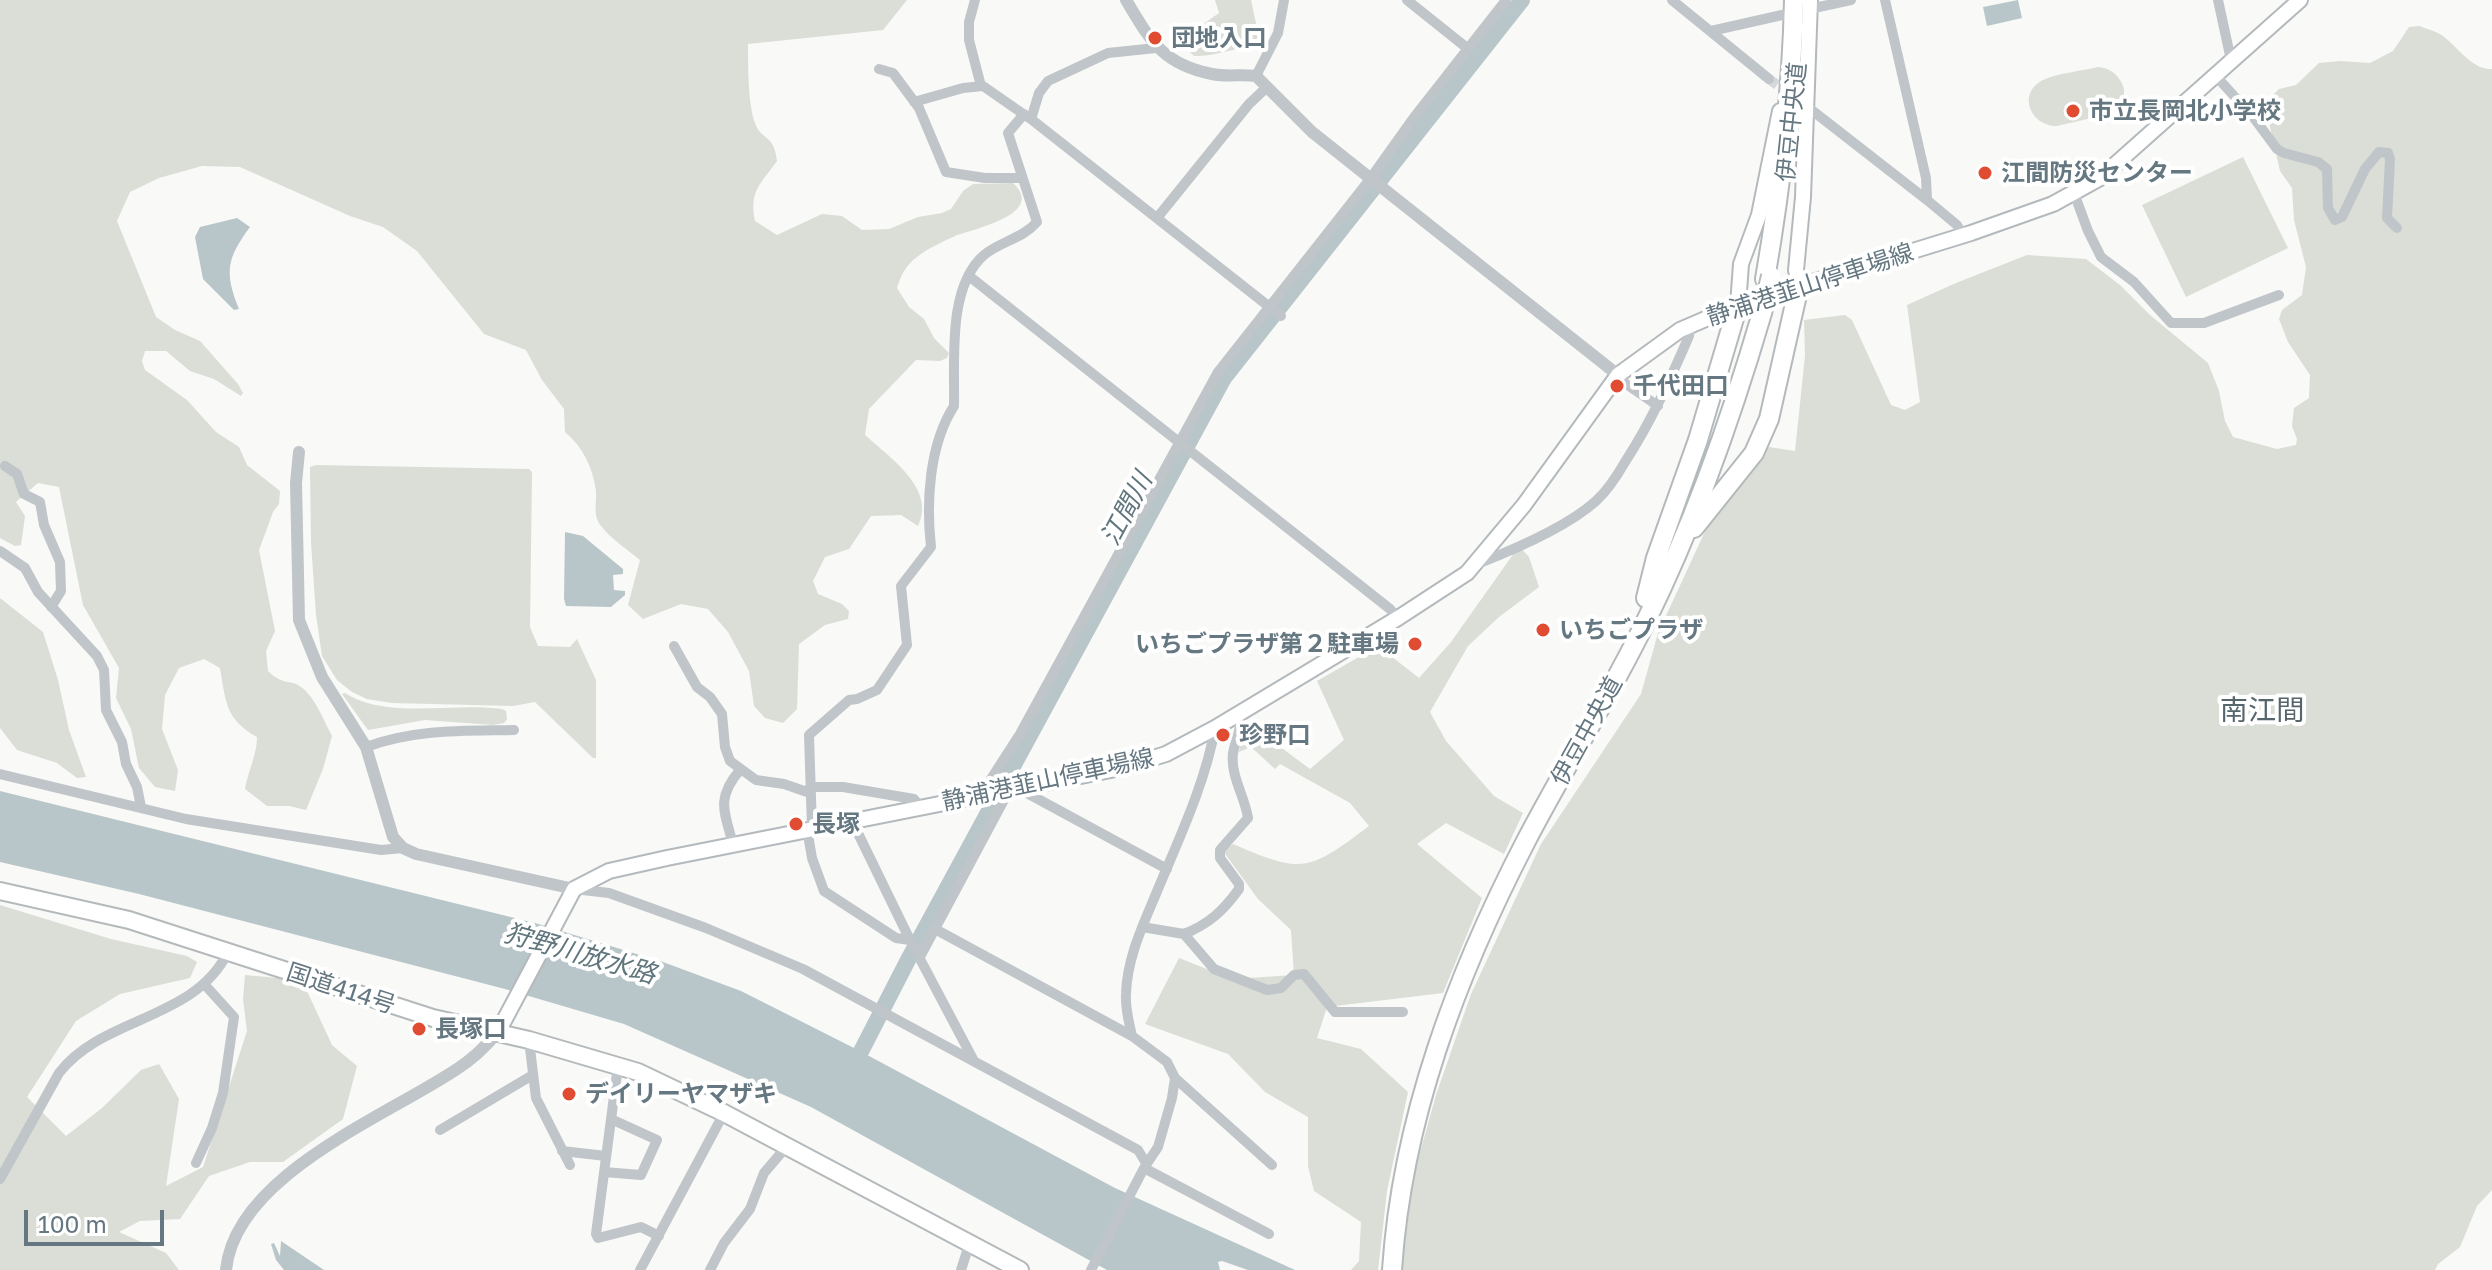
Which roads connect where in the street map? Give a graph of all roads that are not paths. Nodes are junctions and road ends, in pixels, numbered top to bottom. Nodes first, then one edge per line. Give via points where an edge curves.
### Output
1 (975, 0) edge
2 (1126, 0) edge
3 (1284, 0) edge
4 (1407, 0) edge
5 (1506, 0) edge
6 (1672, 0) edge
7 (1786, 0) edge
8 (1794, 0) edge
9 (1851, 0) edge
10 (1885, 0) edge
11 (2218, 0) edge
12 (2300, 0) edge
13 (1808, 3) edge
14 (1782, 15) dead end
15 (1711, 31) junction
16 (1156, 48) junction
17 (1467, 48) junction
18 (2231, 60) junction
19 (879, 69) dead end
20 (2215, 75) junction
21 (1256, 76) junction
22 (1769, 79) tunnel mouth
23 (981, 86) junction
24 (1266, 88) junction
25 (914, 102) junction
26 (1809, 108) tunnel mouth
27 (1028, 117) junction
28 (1021, 178) junction
29 (1375, 183) junction
30 (2074, 193) junction
31 (1927, 200) junction
32 (1157, 218) junction
33 (2397, 228) dead end
34 (1963, 235) junction
35 (969, 276) junction
36 (1768, 278) junction
37 (1799, 286) junction
38 (2279, 295) dead end
39 (1738, 305) junction
40 (1274, 310) junction
41 (1691, 324) junction
42 (1617, 376) junction
43 (1658, 406) junction
44 (1185, 447) junction
45 (299, 452) dead end
46 (5, 466) dead end
47 (0, 551) edge
48 (1477, 564) junction
49 (51, 607) junction
50 (1644, 616) junction
51 (1398, 618) junction
52 (674, 646) dead end
53 (1239, 714) junction
54 (1215, 728) junction
55 (514, 730) dead end
56 (366, 747) junction
57 (740, 770) junction
58 (0, 774) edge
59 (810, 790) junction
60 (1002, 791) junction
61 (141, 807) junction
62 (920, 807) junction
63 (852, 821) junction
64 (810, 828) junction
65 (733, 844) junction
66 (403, 848) junction
67 (1167, 869) junction
68 (0, 891) edge
69 (570, 896) junction
70 (1142, 927) junction
71 (935, 929) junction
72 (1184, 934) junction
73 (910, 940) junction
74 (228, 952) junction
75 (919, 956) junction
76 (205, 985) junction
77 (1403, 1012) dead end
78 (498, 1032) junction
79 (1132, 1036) junction
80 (529, 1040) junction
81 (975, 1061) junction
82 (618, 1066) junction
83 (531, 1076) junction
84 (1175, 1078) junction
85 (724, 1113) junction
86 (611, 1119) junction
87 (440, 1130) dead end
88 (787, 1146) junction
89 (562, 1151) junction
90 (606, 1156) junction
91 (196, 1163) dead end
92 (570, 1165) dead end
93 (1272, 1165) dead end
94 (1144, 1168) junction
95 (604, 1172) junction
96 (0, 1179) edge
97 (1269, 1234) dead end
98 (659, 1236) junction
99 (969, 1245) junction
100 (643, 1269) edge
101 (226, 1270) edge
102 (710, 1270) edge
103 (961, 1270) edge
104 (1020, 1270) edge
105 (1091, 1270) edge
106 (1389, 1270) edge

1 - 23 street via 969,40
2 - 16 street
3 - 21 street via 1278,33
4 - 17 street
5 - 17 street
6 - 15 street
7 - 39 main road via 1780,107 1759,215 1741,264
8 - 36 highway, 伊豆中央道 via 1792,83
9 - 13 street
10 - 31 street
11 - 18 street
12 - 18 main road, 静浦港韮山停車場線
13 - 36 highway, 伊豆中央道 via 1792,143
13 - 37 main road
14 - 15 street
15 - 22 street
16 - 21 street via 1211,74
16 - 27 street via 1108,53 1048,81
17 - 29 street
18 - 20 main road, 静浦港韮山停車場線
19 - 25 street via 893,73
20 - 30 main road, 静浦港韮山停車場線 via 2100,178
20 - 33 street via 2277,149 2327,169 2328,208 2335,220 2342,217 2368,163 2379,152 2388,153 2387,218
21 - 24 street
23 - 25 street
23 - 27 street
24 - 29 street
24 - 32 street
25 - 28 street via 946,172
26 - 31 street
27 - 28 street via 1008,133
27 - 32 street
28 - 35 street via 1037,222 1023,236 980,259
29 - 40 street
29 - 42 street
30 - 34 main road, 静浦港韮山停車場線
30 - 38 street via 2101,257 2134,282 2171,323 2204,323
31 - 34 street
32 - 40 street
34 - 37 main road, 静浦港韮山停車場線
35 - 44 street
35 - 59 street via 959,294 954,406 945,419 935,460 928,516 931,547 901,586 907,645 877,690 849,700 809,735
36 - 50 highway, 伊豆中央道, bridge via 1701,482
37 - 39 main road, 静浦港韮山停車場線
37 - 50 highway via 1769,419 1754,453 1696,525
39 - 41 main road, 静浦港韮山停車場線
39 - 50 highway
40 - 44 street via 1218,372
41 - 42 main road, 静浦港韮山停車場線
41 - 43 street
42 - 43 street
42 - 48 main road, 静浦港韮山停車場線
43 - 48 street via 1595,502 1534,539
44 - 51 street
44 - 60 street via 991,779
45 - 56 street via 299,620 322,677
46 - 49 street via 17,474 24,494 40,502 60,562 61,591
47 - 49 street via 25,568
48 - 51 main road, 静浦港韮山停車場線
49 - 61 street via 104,670 106,710 122,742
50 - 106 highway, 伊豆中央道 via 1469,944 1414,1105
51 - 53 main road, 静浦港韮山停車場線
52 - 57 street via 697,687 722,714 726,756
53 - 54 main road, 静浦港韮山停車場線
53 - 72 street via 1240,738 1233,752 1248,818 1220,850 1220,858 1239,889 1221,913
54 - 60 main road, 静浦港韮山停車場線 via 1166,754 1121,768
54 - 67 street via 1211,753
55 - 56 street via 411,734
56 - 66 street via 386,818
57 - 59 street via 756,780
57 - 65 street via 723,802
58 - 61 street
59 - 62 street via 843,787 914,799
59 - 64 street
60 - 62 main road, 静浦港韮山停車場線
60 - 67 street via 1025,792
60 - 71 street via 1004,800
61 - 66 street via 381,850
62 - 63 main road, 静浦港韮山停車場線
63 - 64 main road, 静浦港韮山停車場線
63 - 73 street
64 - 65 main road, 静浦港韮山停車場線
64 - 73 street via 812,858 824,891 896,938
65 - 69 main road, 静浦港韮山停車場線 via 609,871
66 - 69 street
67 - 70 street
68 - 74 highway, 国道414号 via 129,920
69 - 78 main road
69 - 81 street via 609,893 706,928 803,969
70 - 72 street
70 - 79 street via 1126,991
71 - 75 street
71 - 79 street
72 - 77 street via 1214,969 1267,990 1304,974 1335,1012
73 - 75 street
74 - 76 street
74 - 78 highway, 国道414号 via 433,1018
75 - 81 street
76 - 91 street via 234,1017 223,1093
76 - 96 street via 71,1058
78 - 80 highway, 国道414号
78 - 101 street via 458,1069 315,1153 280,1182 240,1229
79 - 84 street via 1167,1062
80 - 82 highway, 国道414号
80 - 83 street
81 - 94 street via 1138,1150
82 - 85 highway, 国道414号
82 - 86 street
83 - 87 street
83 - 89 street
84 - 93 street
84 - 94 street via 1158,1147
85 - 88 highway, 国道414号
85 - 98 street
86 - 90 street
86 - 95 street via 657,1140 641,1175
88 - 99 highway, 国道414号
88 - 102 street via 764,1173 750,1209
89 - 90 street
89 - 92 street
90 - 95 street
94 - 97 street
94 - 105 street
95 - 98 street via 598,1238 641,1227
98 - 100 street
99 - 103 street
99 - 104 highway, 国道414号

